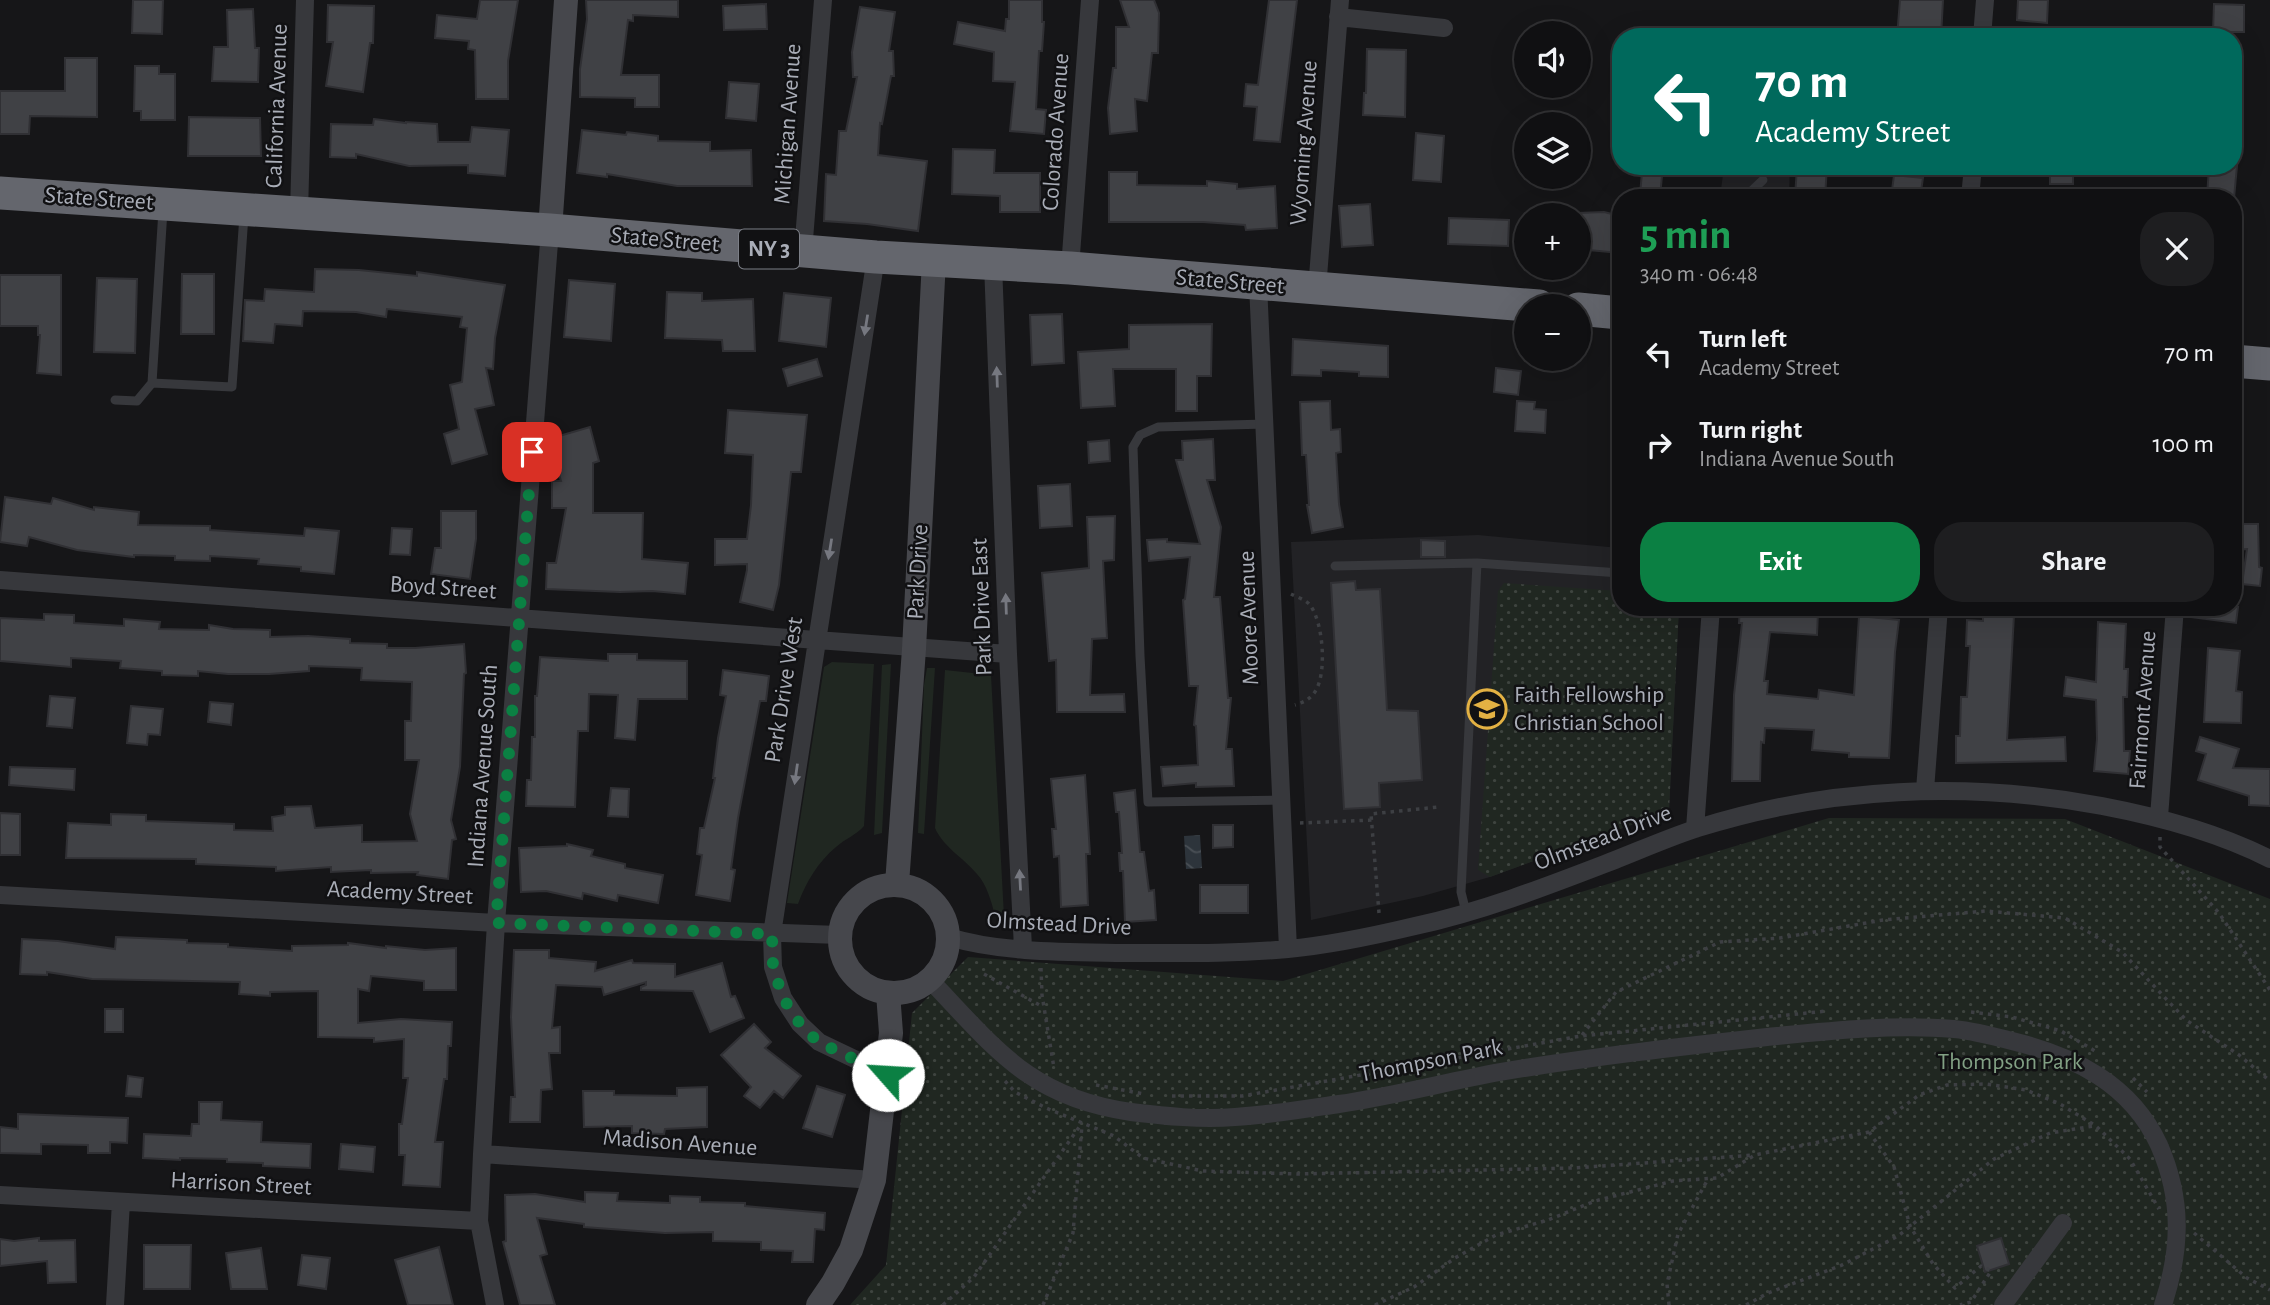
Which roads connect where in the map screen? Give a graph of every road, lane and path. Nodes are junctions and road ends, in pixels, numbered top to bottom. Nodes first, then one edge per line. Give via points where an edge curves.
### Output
1 (305, 0) edge
2 (566, 0) edge
3 (823, 0) edge
4 (1090, 0) edge
5 (1985, 0) edge
6 (1339, 8) edge
7 (1444, 28) dead end
8 (1983, 28) edge
9 (1763, 180) dead end
10 (1754, 189) edge
11 (0, 193) edge
12 (163, 203) junction
13 (244, 210) junction
14 (299, 212) junction
15 (550, 230) junction
16 (803, 252) junction
17 (876, 257) junction
18 (934, 260) junction
19 (993, 264) junction
20 (1070, 268) junction
21 (1258, 284) junction
22 (1317, 289) junction
23 (1514, 304) edge
24 (1591, 310) edge
25 (1612, 312) edge
26 (2242, 362) edge
27 (2270, 364) edge
28 (152, 383) junction
29 (115, 400) dead end
30 (1265, 424) junction
31 (1477, 563) junction
32 (1335, 566) dead end
33 (1612, 572) edge
34 (0, 580) edge
35 (1289, 594) dead end
36 (1711, 616) edge
37 (1938, 616) edge
38 (2174, 616) edge
39 (519, 618) junction
40 (816, 640) junction
41 (914, 649) junction
42 (1008, 654) junction
43 (1295, 705) dead end
44 (1925, 790) junction
45 (1282, 800) junction
46 (1438, 807) dead end
47 (2159, 817) junction
48 (1371, 820) junction
49 (1300, 823) dead end
50 (1695, 829) junction
51 (2270, 859) edge
52 (897, 884) junction
53 (0, 895) edge
54 (1466, 912) junction
55 (1379, 913) dead end
56 (496, 923) junction
57 (772, 934) junction
58 (839, 935) junction
59 (949, 937) junction
60 (1032, 949) junction
61 (1288, 949) junction
62 (984, 974) dead end
63 (930, 980) junction
64 (2270, 990) edge
65 (888, 993) junction
66 (1044, 1007) junction
67 (1832, 1011) dead end
68 (1967, 1011) dead end
69 (1581, 1036) junction
70 (2100, 1054) dead end
71 (1048, 1067) dead end
72 (888, 1075) junction
73 (999, 1076) dead end
74 (2132, 1077) dead end
75 (2270, 1081) edge
76 (1086, 1083) dead end
77 (1147, 1094) dead end
78 (2150, 1095) dead end
79 (1159, 1097) dead end
80 (1082, 1123) junction
81 (2096, 1126) junction
82 (1869, 1132) junction
83 (482, 1154) junction
84 (1755, 1155) junction
85 (1709, 1179) junction
86 (874, 1180) junction
87 (0, 1195) edge
88 (121, 1202) junction
89 (479, 1221) junction
90 (2177, 1222) junction
91 (2063, 1223) dead end
92 (1910, 1226) junction
93 (2190, 1244) dead end
94 (2270, 1290) edge
95 (115, 1305) edge
96 (495, 1305) edge
97 (818, 1305) edge
98 (943, 1305) edge
99 (1043, 1305) edge
100 (1375, 1305) edge
101 (1669, 1305) edge
102 (1746, 1305) edge
103 (1960, 1305) edge
104 (2003, 1305) edge
105 (2163, 1305) edge

1 - 14 street, California Avenue
2 - 15 street
3 - 16 street, Michigan Avenue
4 - 20 street, Colorado Avenue
5 - 8 street
6 - 7 street
6 - 22 street, Wyoming Avenue
9 - 10 lane
11 - 12 highway, State Street / NY 3
12 - 13 highway, State Street / NY 3
12 - 28 lane
13 - 14 highway, State Street / NY 3
13 - 28 lane via 232,387
14 - 15 highway, State Street / NY 3
15 - 16 highway, State Street / NY 3
15 - 39 street, Indiana Avenue South
16 - 17 highway, State Street / NY 3
17 - 18 highway, State Street / NY 3
17 -> 40 street, Park Drive West
18 - 19 highway, State Street / NY 3
18 - 41 street, Park Drive
19 - 20 highway, State Street / NY 3
42 -> 19 street, Park Drive East
20 - 21 highway, State Street / NY 3
21 - 22 highway, State Street / NY 3
21 - 30 street, Moore Avenue
22 - 23 highway, State Street / NY 3
24 - 25 highway
26 - 27 highway
28 - 29 lane via 138,401
30 - 45 street, Moore Avenue
30 - 45 lane via 1158,427 1140,435 1133,447 1140,656 1148,802
31 - 32 lane
31 - 33 lane
31 - 54 lane via 1461,892
34 - 39 street, Boyd Street
35 - 43 path via 1308,603 1317,619 1323,654 1317,689 1306,702
36 - 50 street
37 - 44 street
38 - 47 street, Fairmont Avenue
39 - 40 street, Boyd Street
39 - 56 street, Indiana Avenue South
40 - 41 street, Boyd Street
40 -> 57 street, Park Drive West
41 - 42 street, Boyd Street
41 - 52 street, Park Drive
60 -> 42 street, Park Drive East
44 - 47 street, Olmstead Drive via 2055,798
44 - 50 street, Olmstead Drive via 1825,799
45 - 61 street, Moore Avenue
46 - 48 path via 1371,814
47 - 51 street, Olmstead Drive
47 - 64 path via 2160,847 2219,912
48 - 49 path
48 - 55 path
50 - 54 street, Olmstead Drive
52 - 58 street via 865,892 843,918
52 - 59 street via 913,887 939,907
53 - 56 street, Academy Street
54 - 61 street, Olmstead Drive via 1417,926
56 - 57 street, Academy Street
56 - 83 street, Indiana Avenue South
57 - 58 street, Academy Street
57 - 72 street, Park Drive West via 773,967 783,998 800,1024 818,1042
58 - 65 street via 852,974 872,989
59 - 60 street, Olmstead Drive via 976,946
59 - 63 street via 947,953
60 - 61 street, Olmstead Drive via 1209,954
60 - 66 path
62 - 66 path
63 - 65 street via 911,990
63 - 90 street, Thompson Park via 996,1050 1054,1091 1128,1112 1206,1118 1344,1103 1500,1072 1794,1034 1908,1027 1985,1034 2051,1051 2128,1098 2151,1128 2166,1163
65 - 72 street
66 - 71 path via 1055,1070
67 - 69 path
68 - 70 path via 2061,1031
69 - 75 path via 1616,992 1720,942 1986,911 2065,918 2122,952 2186,1020
69 - 79 path via 1242,1096
72 - 86 street
73 - 80 path via 1015,1092
74 - 78 path
76 - 77 path
80 - 84 path via 1114,1136 1143,1158 1203,1171 1297,1174 1574,1168
80 - 98 path via 974,1277
80 - 99 path via 1073,1233
81 - 82 path via 2026,1090 1973,1084 1947,1085 1919,1095
81 - 90 path via 2130,1159 2155,1206
81 - 92 path via 2050,1132 1994,1158
82 - 84 path
82 - 92 path via 1894,1167
83 - 86 street, Madison Avenue
83 - 89 street, Indiana Avenue South
84 - 85 path
85 - 100 path via 1673,1181 1595,1201 1496,1235 1414,1287
85 - 101 path via 1678,1234 1667,1284
86 - 97 street via 851,1250
87 - 88 street, Harrison Street
88 - 89 street, Harrison Street
88 - 95 street
89 - 96 street, Indiana Avenue South
90 - 105 street, Thompson Park via 2177,1254
91 - 104 street
92 - 102 path via 1842,1265
92 - 103 path via 1933,1264 1955,1288 1981,1266 1991,1271 1971,1302
93 - 94 path via 2191,1231 2247,1278

